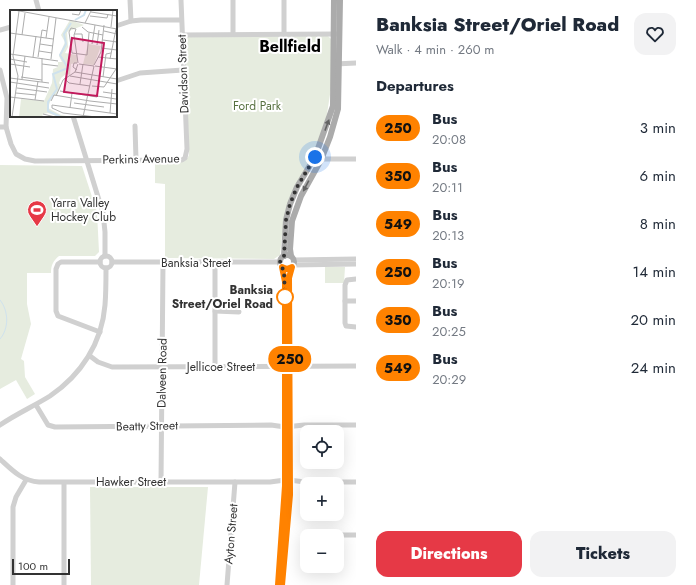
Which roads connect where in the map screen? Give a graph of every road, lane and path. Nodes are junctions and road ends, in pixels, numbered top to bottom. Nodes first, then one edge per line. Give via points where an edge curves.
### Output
1 (36, 0) edge
2 (130, 0) edge
3 (181, 0) edge
4 (233, 0) edge
5 (284, 0) edge
6 (334, 0) edge
7 (340, 0) edge
8 (39, 10) edge
9 (181, 20) junction
10 (131, 21) junction
11 (117, 26) edge
12 (10, 27) edge
13 (0, 30) edge
14 (233, 34) junction
15 (284, 34) junction
16 (337, 34) junction
17 (182, 35) junction
18 (356, 63) edge
19 (337, 64) junction
20 (0, 70) edge
21 (183, 70) junction
22 (117, 81) edge
23 (73, 117) edge
24 (135, 126) dead end
25 (0, 127) edge
26 (6, 127) junction
27 (187, 149) joint
28 (318, 158) junction
29 (87, 159) junction
30 (356, 159) edge
31 (136, 160) junction
32 (105, 256) junction
33 (284, 256) junction
34 (356, 260) edge
35 (100, 262) junction
36 (112, 262) junction
37 (292, 262) junction
38 (334, 262) junction
39 (164, 263) junction
40 (215, 263) junction
41 (281, 264) junction
42 (356, 264) edge
43 (106, 268) junction
44 (356, 279) edge
45 (345, 301) junction
46 (356, 301) edge
47 (215, 311) junction
48 (239, 312) dead end
49 (356, 327) edge
50 (100, 332) junction
51 (90, 356) junction
52 (162, 366) junction
53 (214, 366) junction
54 (356, 366) edge
55 (287, 367) junction
56 (36, 405) junction
57 (0, 425) edge
58 (287, 425) junction
59 (356, 425) edge
60 (161, 426) junction
61 (0, 459) edge
62 (26, 480) junction
63 (161, 482) junction
64 (236, 482) junction
65 (287, 482) junction
66 (356, 482) edge
67 (64, 483) junction
68 (344, 535) edge
69 (356, 535) edge
70 (13, 585) edge
71 (64, 585) edge
72 (227, 585) edge
73 (278, 585) edge
74 (282, 585) edge

1 - 8 street
2 - 10 street
3 - 9 street, Davidson Street
4 - 14 street
5 - 15 street
6 - 16 main road
7 - 16 main road
9 - 10 street
9 - 17 street, Davidson Street
10 - 11 street
12 - 13 street
14 - 15 street
14 - 17 street
15 - 16 street
16 - 19 main road
17 - 21 street, Davidson Street
18 - 19 street
19 - 28 main road via 338,109 330,137
20 - 26 street via 7,98
21 - 22 street via 140,73
21 - 27 street, Davidson Street
23 - 29 street
24 - 31 street
25 - 26 street
26 - 29 street, Perkins Avenue via 16,154 25,159
27 - 31 street, Perkins Avenue via 185,158 180,160
28 - 30 street
28 - 33 main road via 297,187 290,204 286,220
28 -> 37 main road via 292,221
29 - 31 street, Perkins Avenue
29 - 32 street via 103,213
32 - 35 street
32 - 36 street
33 - 37 main road
33 - 41 main road
34 - 38 street
35 - 43 street via 102,267
35 - 50 street via 61,262 56,269 58,316
36 - 39 street, Banksia Street
36 - 43 street
37 - 38 street
37 - 41 main road via 287,269
37 - 55 main road via 289,278
38 - 42 street
39 - 40 street, Banksia Street
39 - 52 street, Dalveen Road
40 - 41 street, Banksia Street
40 - 47 street
41 - 55 main road via 285,282
43 - 50 street via 105,305
44 - 45 street via 350,278 345,282
45 - 46 street
45 - 49 street via 346,326
47 - 48 street
47 - 53 street
50 - 51 street
51 - 52 street, Jellicoe Street via 112,367
51 - 56 street via 68,382
52 - 53 street, Jellicoe Street
52 - 60 street, Dalveen Road
53 - 55 street, Jellicoe Street
54 - 55 street, Jellicoe Street
55 - 58 main road
56 - 57 street
56 - 60 street, Beatty Street via 50,426
58 - 59 street, Beatty Street
58 - 60 street, Beatty Street
58 - 65 main road
60 - 63 street, Dalveen Road
61 - 62 street
62 - 67 street, Hawker Street
62 - 70 street via 13,507
63 - 64 street, Hawker Street
63 - 67 street, Hawker Street
64 - 65 street, Hawker Street
64 - 72 street, Ayton Street
65 - 66 street, Hawker Street
65 - 73 main road
65 - 74 main road
67 - 71 street
68 - 69 street

